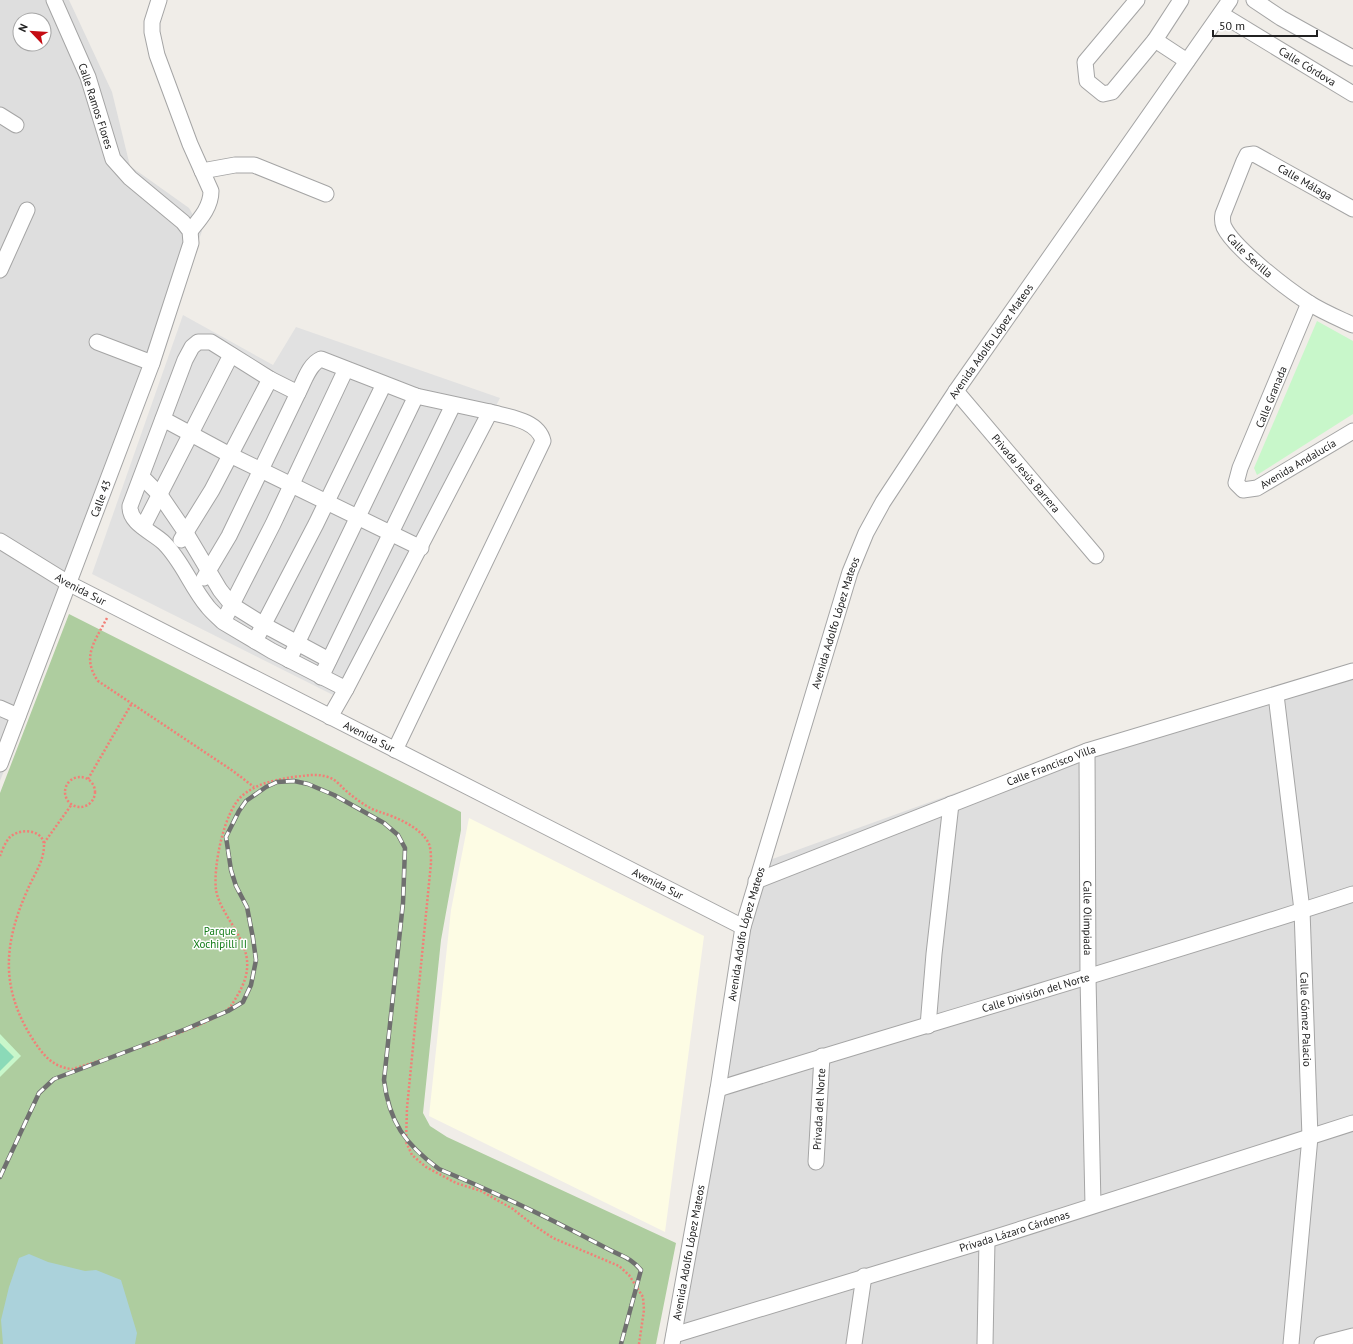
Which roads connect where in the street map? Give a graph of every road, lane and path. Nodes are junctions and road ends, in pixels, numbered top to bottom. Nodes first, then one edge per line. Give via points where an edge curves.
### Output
1 (54, 0) edge
2 (159, 0) edge
3 (1137, 0) edge
4 (1181, 0) edge
5 (1230, 0) edge
6 (1254, 0) edge
7 (1221, 14) junction
8 (1155, 40) junction
9 (1353, 58) edge
10 (1187, 62) junction
11 (1353, 94) edge
12 (0, 115) edge
13 (16, 125) dead end
14 (1257, 155) joint
15 (202, 171) junction
16 (326, 194) dead end
17 (28, 210) dead end
18 (1353, 210) edge
19 (190, 231) junction
20 (0, 270) edge
21 (1309, 303) junction
22 (1353, 325) edge
23 (97, 342) dead end
24 (231, 355) junction
25 (152, 363) junction
26 (346, 369) junction
27 (270, 379) junction
28 (384, 384) junction
29 (956, 390) junction
30 (298, 393) junction
31 (416, 396) junction
32 (453, 405) junction
33 (490, 412) junction
34 (163, 419) junction
35 (1353, 431) edge
36 (190, 434) junction
37 (230, 455) junction
38 (262, 470) junction
39 (142, 477) junction
40 (291, 485) junction
41 (1241, 488) joint
42 (160, 495) junction
43 (327, 502) junction
44 (357, 518) junction
45 (143, 527) junction
46 (186, 533) junction
47 (391, 534) junction
48 (0, 541) edge
49 (421, 548) junction
50 (174, 553) junction
51 (1096, 556) dead end
52 (209, 571) junction
53 (68, 583) junction
54 (197, 590) junction
55 (232, 605) junction
56 (112, 606) junction
57 (223, 622) junction
58 (264, 625) junction
59 (255, 641) junction
60 (297, 643) junction
61 (289, 660) junction
62 (329, 660) junction
63 (1353, 670) edge
64 (321, 676) junction
65 (346, 689) junction
66 (1276, 695) junction
67 (132, 703) junction
68 (0, 708) edge
69 (18, 716) junction
70 (330, 717) junction
71 (395, 750) junction
72 (1087, 751) junction
73 (0, 764) edge
74 (88, 779) junction
75 (254, 787) junction
76 (72, 804) junction
77 (951, 804) junction
78 (44, 843) junction
79 (0, 856) edge
80 (756, 881) junction
81 (1353, 894) edge
82 (1302, 910) junction
83 (743, 927) junction
84 (1088, 978) junction
85 (928, 1026) junction
86 (822, 1056) junction
87 (718, 1089) junction
88 (1353, 1123) edge
89 (1310, 1137) junction
90 (816, 1162) dead end
91 (1093, 1205) junction
92 (987, 1240) junction
93 (864, 1276) junction
94 (1353, 1336) edge
95 (673, 1339) edge
96 (639, 1344) edge
97 (854, 1344) edge
98 (985, 1344) edge
99 (1291, 1344) edge
100 (1322, 1344) edge

1 - 19 street, Calle Ramos Flores via 88,77 113,159 130,178 183,222
2 - 15 street via 152,22 157,55
3 - 8 street via 1085,62 1087,81 1103,94 1112,92
4 - 8 street
5 - 7 street, Avenida Adolfo López Mateos
6 - 9 street
7 - 10 street, Avenida Adolfo López Mateos
7 - 11 street, Calle Córdova
8 - 10 street
10 - 29 street, Avenida Adolfo López Mateos
12 - 13 street
14 - 18 street, Calle Málaga
14 - 21 street, Calle Sevilla via 1250,154 1246,157 1223,214 1224,226 1256,262
15 - 16 street via 235,165 254,166
15 - 19 street via 211,191 211,199
17 - 20 street
19 - 25 street, Calle 43 via 190,251
21 - 22 street, Calle Sevilla
21 - 41 street, Calle Granada via 1235,481
23 - 25 street
24 - 27 street
24 - 34 street via 211,342 198,342 192,347
24 - 36 street
25 - 53 street, Calle 43
26 - 28 street
26 - 30 street via 321,359 316,361
26 - 40 street
27 - 30 street
27 - 37 street
28 - 31 street
28 - 43 street
29 - 51 street, Privada Jesús Barrera
29 - 80 street, Avenida Adolfo López Mateos via 883,502 866,533 850,572
30 - 38 street
31 - 32 street
31 - 44 street
32 - 33 street
32 - 47 street
33 - 49 street
33 - 71 street via 533,426 542,434 544,440
34 - 36 street
34 - 39 street
35 - 41 street, Avenida Andalucía via 1257,488
36 - 37 street
36 - 42 street
37 - 38 street
37 - 46 street
38 - 40 street
38 - 52 street
39 - 42 street
39 - 45 street via 130,513
40 - 43 street
40 - 55 street
42 - 45 street
42 - 46 street
43 - 44 street
43 - 58 street
44 - 47 street
44 - 60 street
45 - 50 street via 157,536
46 - 50 street
46 - 52 street
47 - 49 street
47 - 62 street
48 - 53 street, Avenida Sur
49 - 65 street
50 - 54 street
52 - 54 street
52 - 55 street
53 - 56 street, Avenida Sur
53 - 69 street, Calle 43
54 - 57 street via 208,607
55 - 57 street
55 - 58 street
56 - 67 path via 90,652 89,662 91,671 98,681
56 - 70 street, Avenida Sur
57 - 59 street
58 - 59 street
58 - 60 street
59 - 61 street
60 - 61 street
60 - 62 street
61 - 64 street
62 - 64 street
63 - 66 street, Calle Francisco Villa
64 - 65 street
65 - 70 street
66 - 72 street, Calle Francisco Villa
66 - 82 street, Calle Gómez Palacio
67 - 74 path
67 - 75 path
68 - 69 street
69 - 73 street, Calle 43
70 - 71 street, Avenida Sur
71 - 83 street, Avenida Sur
72 - 77 street, Calle Francisco Villa
72 - 84 street, Calle Olimpiada
74 - 76 path via 73,778 68,783 65,791
74 - 76 path via 95,793 92,800 79,807
75 - 78 path via 242,796 231,810 218,854 216,888 219,901 237,932 247,968 242,989 230,1008 208,1022 73,1069 62,1069 50,1062 38,1049 23,1025 8,970 8,952 16,917 43,857
75 - 96 path via 275,780 315,775 327,777 335,780 368,807 397,817 415,829 429,844 431,863 407,1108 406,1142 412,1155 426,1167 456,1183 481,1191 513,1209 553,1238 619,1266 636,1284 642,1297 644,1310
76 - 78 path
77 - 80 street, Calle Francisco Villa
77 - 85 street
78 - 79 path via 40,835 31,831 19,833 10,837
80 - 83 street, Avenida Adolfo López Mateos
81 - 82 street, Calle División del Norte
82 - 84 street, Calle División del Norte
82 - 89 street, Calle Gómez Palacio
83 - 87 street, Avenida Adolfo López Mateos
84 - 85 street, Calle División del Norte
84 - 91 street, Calle Olimpiada
85 - 86 street, Calle División del Norte
86 - 87 street, Calle División del Norte
86 - 90 street, Privada del Norte
87 - 95 street, Avenida Adolfo López Mateos
88 - 89 street, Privada Lázaro Cárdenas
89 - 91 street, Privada Lázaro Cárdenas
89 - 99 street, Calle Gómez Palacio
91 - 92 street, Privada Lázaro Cárdenas
92 - 93 street, Privada Lázaro Cárdenas
92 - 98 street
93 - 95 street, Privada Lázaro Cárdenas
93 - 97 street
94 - 100 street

